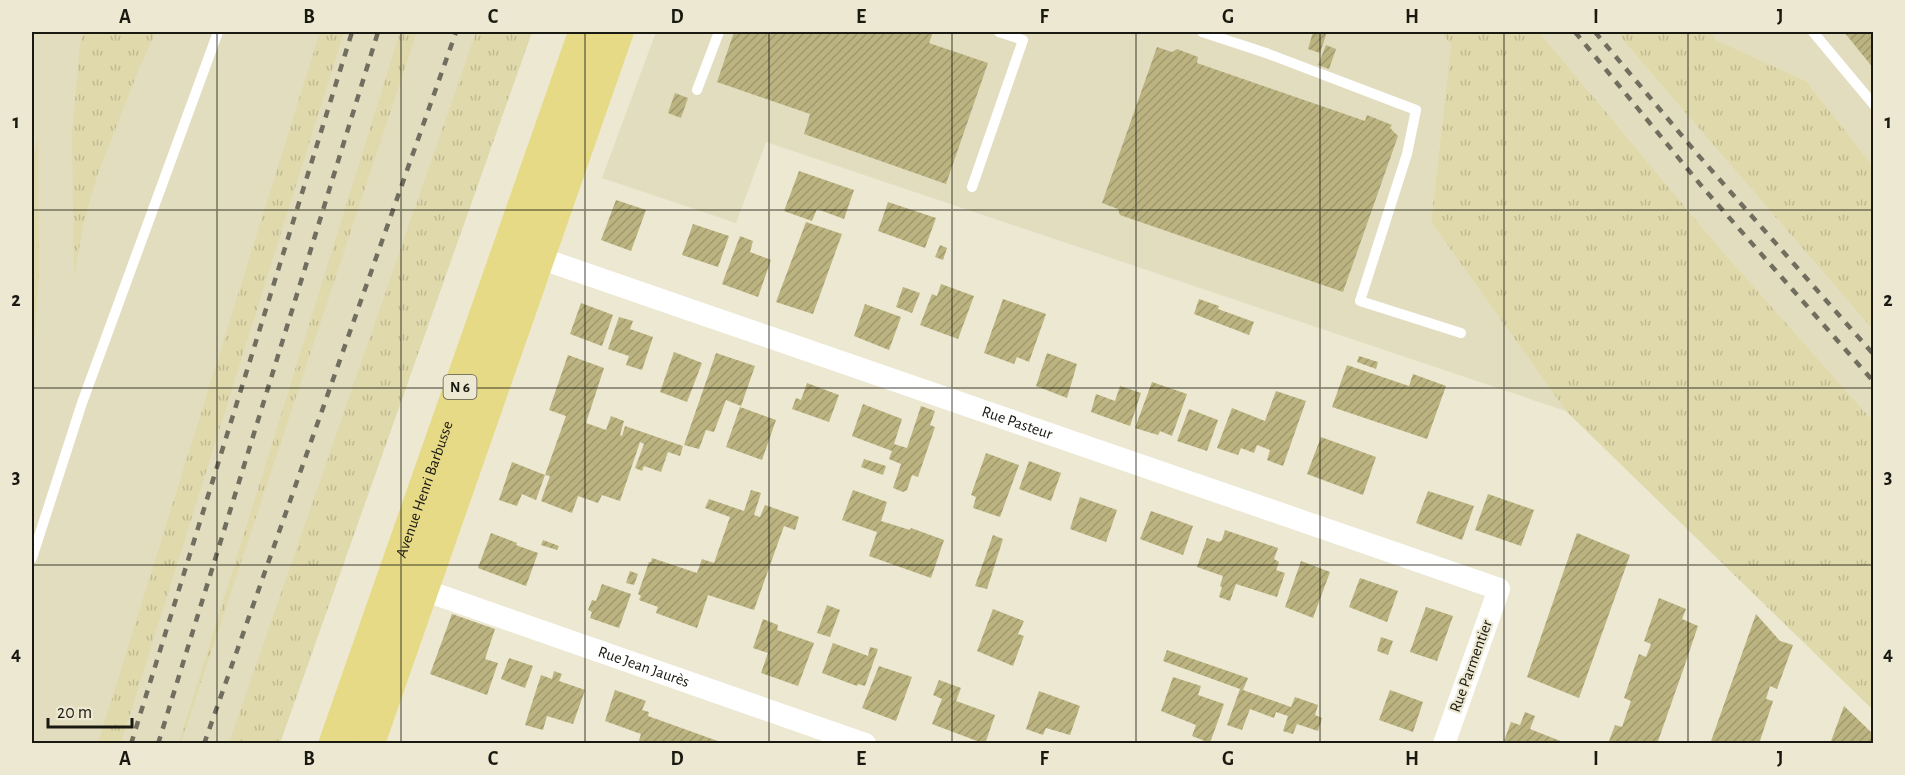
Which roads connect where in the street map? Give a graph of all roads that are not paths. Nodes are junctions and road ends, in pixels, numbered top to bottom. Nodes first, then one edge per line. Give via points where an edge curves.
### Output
1 (218, 32) edge
2 (585, 32) edge
3 (617, 32) edge
4 (719, 32) edge
5 (999, 32) edge
6 (1202, 32) edge
7 (1813, 32) edge
8 (697, 90) dead end
9 (1874, 105) edge
10 (972, 187) dead end
11 (537, 257) junction
12 (1461, 333) dead end
13 (32, 558) edge
14 (421, 589) junction
15 (1499, 589) joint
16 (335, 744) edge
17 (368, 744) edge
18 (865, 744) edge
19 (1444, 744) edge

1 - 13 lane via 82,403
2 - 16 main road, Avenue Henri Barbusse / N 6
3 - 11 main road, Avenue Henri Barbusse / N 6
4 - 8 lane
5 - 10 lane via 1023,40
6 - 12 lane via 1416,110 1407,154 1360,301
7 - 9 lane
11 - 14 main road, Avenue Henri Barbusse / N 6
11 - 15 street, Rue Pasteur
14 - 17 main road, Avenue Henri Barbusse / N 6
14 - 18 street, Rue Jean Jaurès
15 - 19 street, Rue Parmentier

